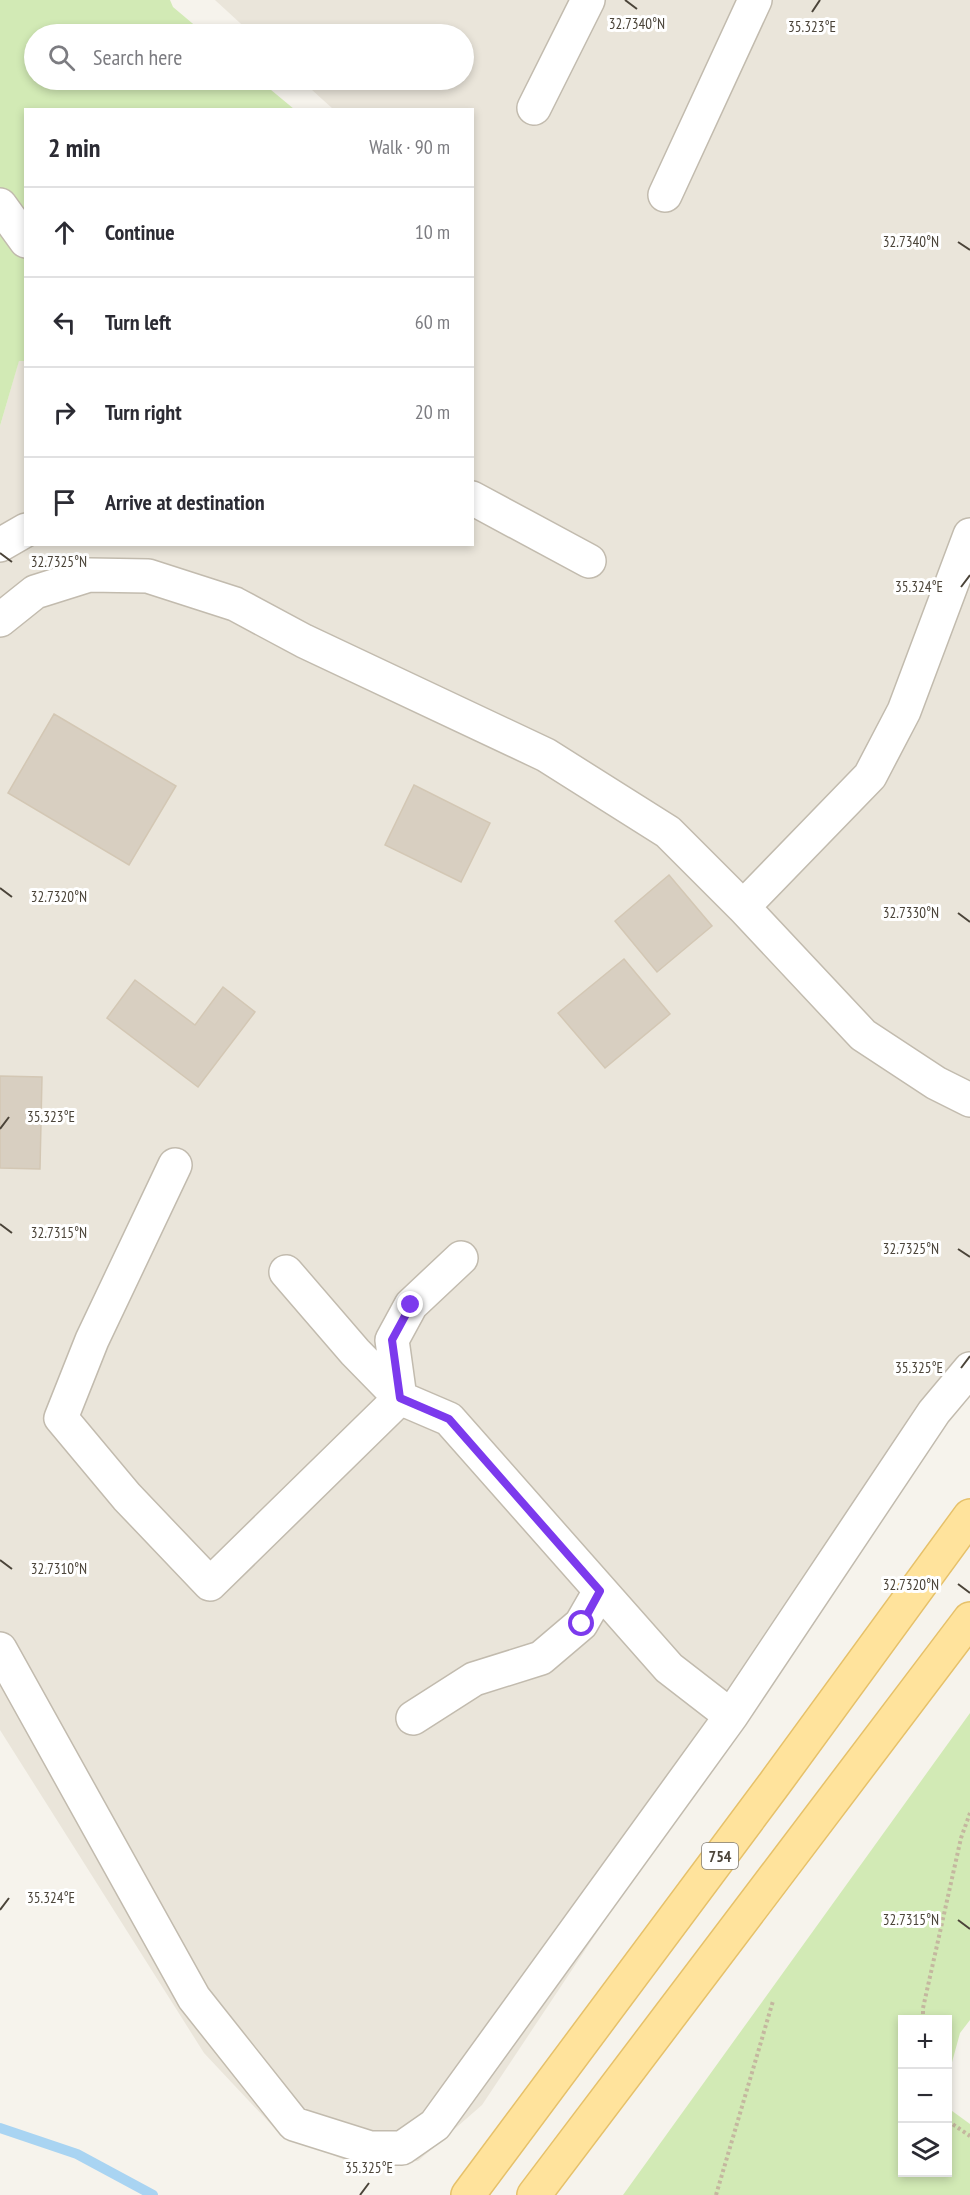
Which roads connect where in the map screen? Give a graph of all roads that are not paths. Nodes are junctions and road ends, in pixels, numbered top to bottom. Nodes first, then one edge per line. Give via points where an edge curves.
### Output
1 (588, 0) edge
2 (755, 0) edge
3 (534, 108) dead end
4 (665, 195) dead end
5 (0, 205) edge
6 (24, 238) edge
7 (474, 499) edge
8 (24, 531) edge
9 (970, 535) edge
10 (0, 544) edge
11 (589, 561) dead end
12 (0, 620) edge
13 (743, 907) junction
14 (970, 1100) edge
15 (175, 1165) dead end
16 (461, 1258) dead end
17 (286, 1272) dead end
18 (970, 1369) edge
19 (400, 1398) junction
20 (970, 1516) edge
21 (600, 1591) junction
22 (970, 1619) edge
23 (0, 1649) edge
24 (731, 1716) junction
25 (413, 1718) dead end
26 (468, 2195) edge
27 (534, 2195) edge

1 - 3 street
2 - 4 street
5 - 6 street
7 - 11 street
8 - 10 street
9 - 13 street via 904,711 870,776
12 - 13 street via 35,592 89,575 148,576 236,604 304,641 546,755 668,832
13 - 14 street via 863,1035 936,1083
15 - 19 street via 92,1340 61,1418 127,1497 210,1584
16 - 19 street via 411,1305 392,1340
17 - 19 street
18 - 24 street via 934,1412
19 - 21 street via 449,1419
20 - 26 main road, 754
21 - 24 street via 669,1668
21 - 25 street via 582,1624 541,1658 474,1679
22 - 27 main road
23 - 24 street via 194,1998 294,2124 370,2148 402,2148 435,2125

